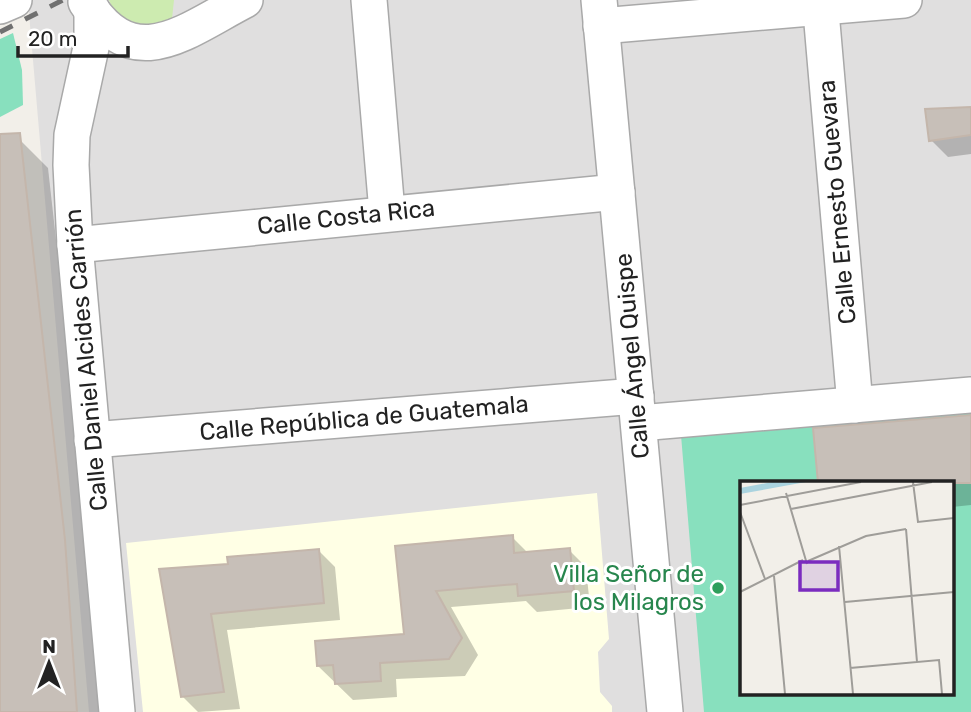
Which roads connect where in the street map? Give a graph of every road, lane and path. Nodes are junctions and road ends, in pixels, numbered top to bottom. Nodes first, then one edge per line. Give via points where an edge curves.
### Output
1 (14, 0) edge
2 (193, 0) edge
3 (245, 0) edge
4 (369, 0) edge
5 (904, 0) edge
6 (820, 4) edge
7 (89, 5) edge
8 (0, 6) edge
9 (600, 13) edge
10 (177, 34) junction
11 (617, 192) junction
12 (387, 212) junction
13 (75, 245) junction
14 (971, 395) edge
15 (855, 405) junction
16 (637, 410) junction
17 (92, 440) junction
18 (117, 712) edge
19 (665, 712) edge

1 - 8 street
2 - 10 street
3 - 10 street
4 - 12 street
5 - 6 street
6 - 9 street
6 - 15 street, Calle Ernesto Guevara
7 - 10 street via 103,26 119,38 149,43
7 - 13 street, Calle Daniel Alcides Carrión via 92,43 72,135
9 - 11 street, Calle Ángel Quispe
11 - 12 street, Calle Costa Rica
11 - 16 street, Calle Ángel Quispe
12 - 13 street, Calle Costa Rica
13 - 17 street, Calle Daniel Alcides Carrión
14 - 15 street, Calle República de Guatemala
15 - 16 street, Calle República de Guatemala
16 - 17 street, Calle República de Guatemala
16 - 19 street, Calle Ángel Quispe
17 - 18 street, Calle Daniel Alcides Carrión

